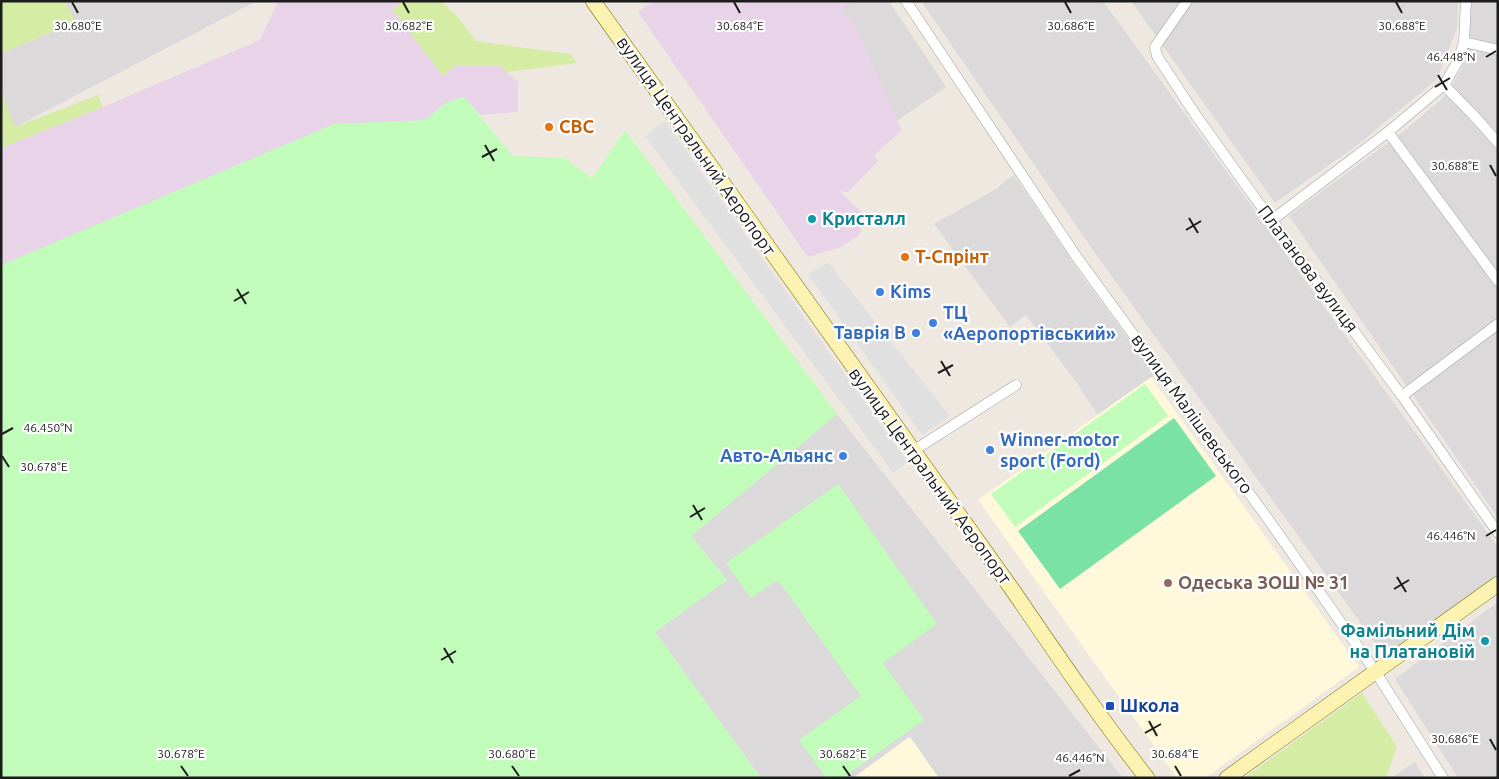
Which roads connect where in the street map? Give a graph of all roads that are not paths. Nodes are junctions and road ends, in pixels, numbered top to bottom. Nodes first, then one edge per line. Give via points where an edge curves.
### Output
1 (593, 1) edge
2 (906, 1) edge
3 (1187, 1) edge
4 (1466, 1) edge
5 (1464, 42) junction
6 (1498, 50) edge
7 (1444, 85) junction
8 (1388, 132) junction
9 (1498, 143) edge
10 (1272, 220) junction
11 (1498, 281) edge
12 (1498, 324) edge
13 (1016, 385) dead end
14 (1402, 396) junction
15 (913, 451) junction
16 (1498, 533) edge
17 (1498, 584) edge
18 (1375, 672) junction
19 (1148, 778) edge
20 (1227, 778) edge
21 (1443, 778) edge

1 - 15 street, вулиця Центральний Аеропорт
2 - 18 street, вулиця Малішевського via 1076,256
3 - 10 street, Платанова вулиця via 1156,47 1157,56
4 - 5 street
5 - 6 street
5 - 7 street via 1458,61
7 - 8 street
7 - 9 street
8 - 10 street
8 - 11 street
10 - 14 street, Платанова вулиця
12 - 14 street
13 - 15 street
14 - 16 street, Платанова вулиця
15 - 19 street, вулиця Центральний Аеропорт via 1107,726
17 - 18 street
18 - 20 street
18 - 21 street, вулиця Малішевського

